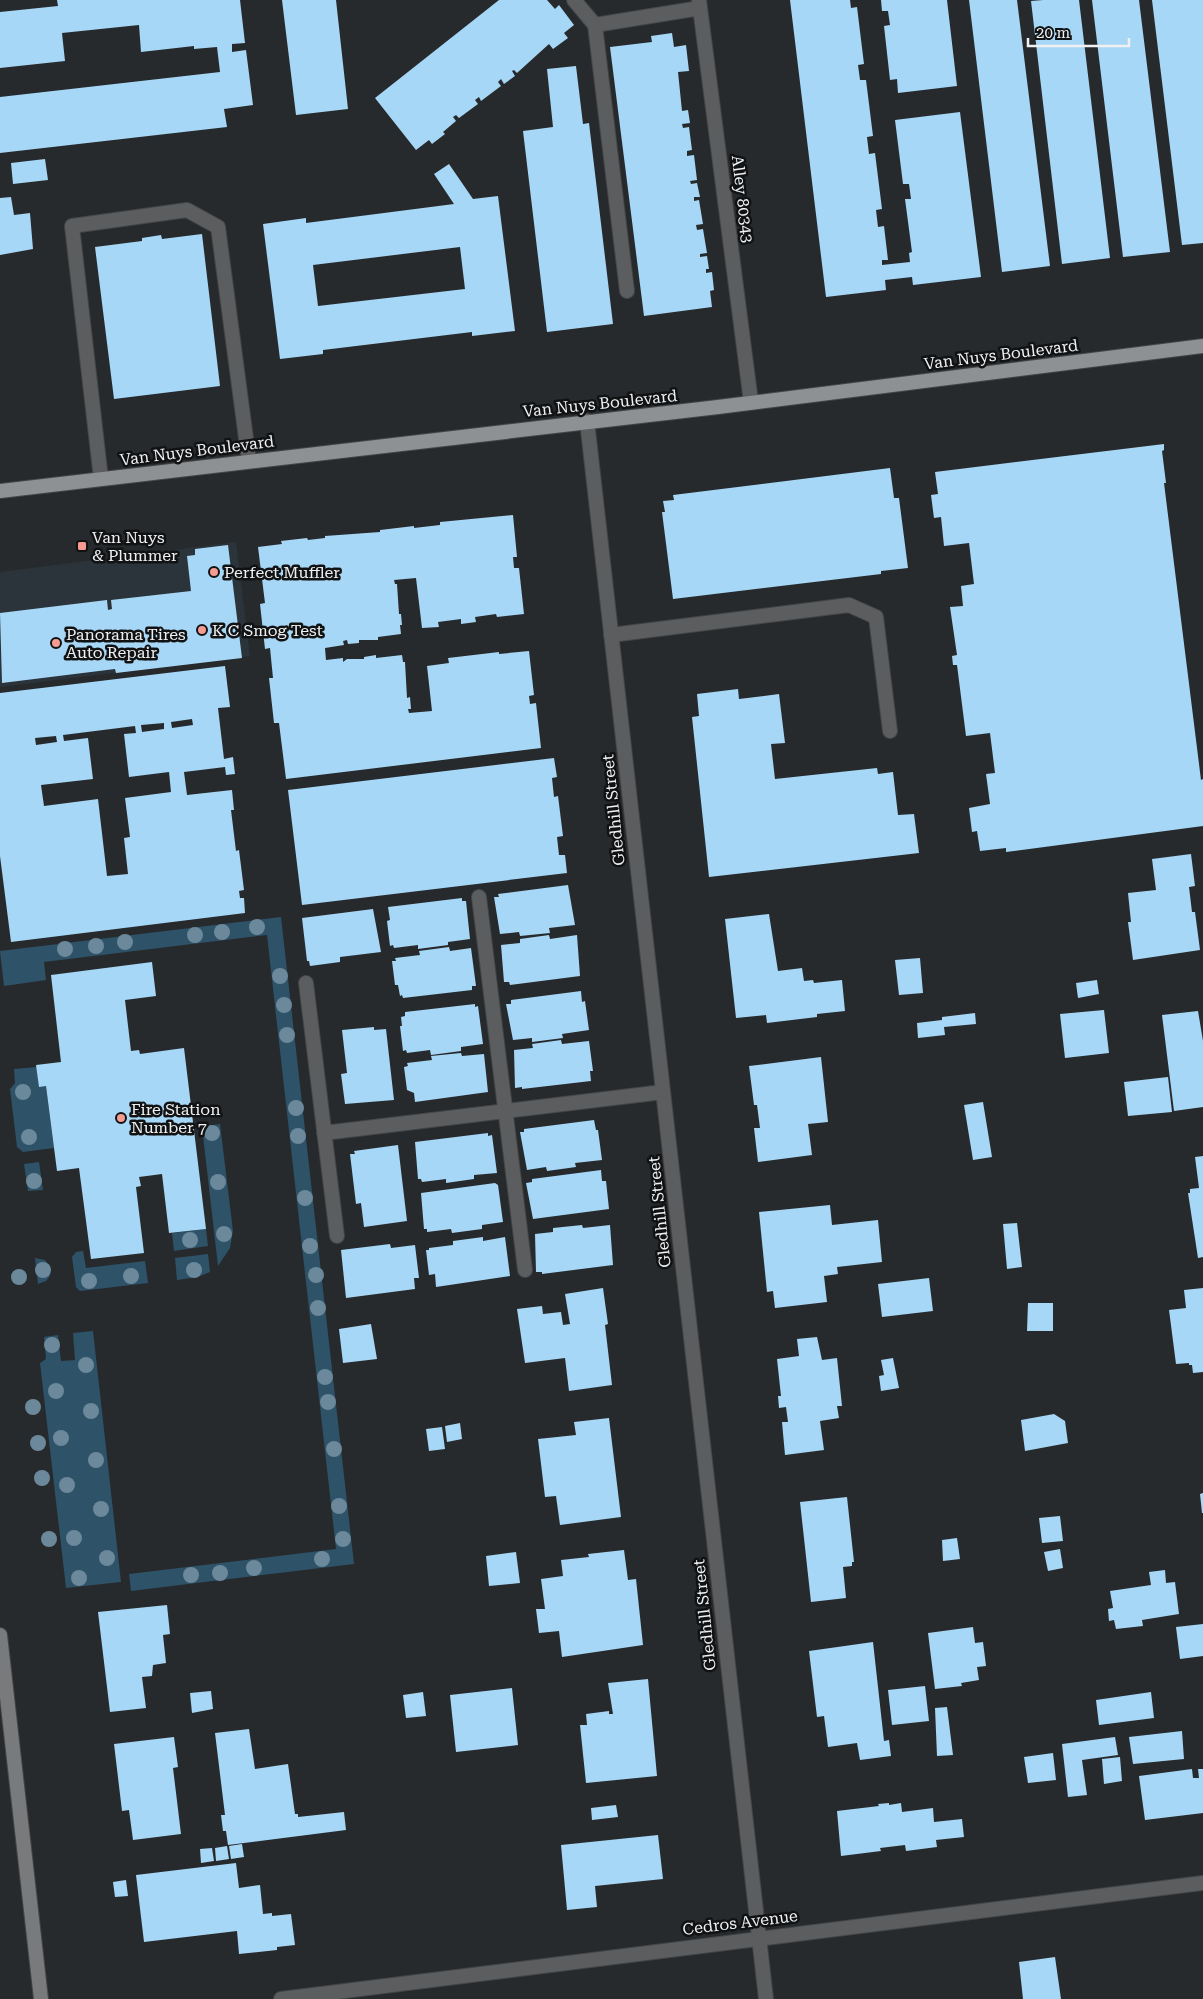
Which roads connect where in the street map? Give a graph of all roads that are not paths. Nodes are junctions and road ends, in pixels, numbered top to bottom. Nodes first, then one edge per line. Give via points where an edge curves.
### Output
1 (574, 0) edge
2 (700, 4) edge
3 (595, 25) junction
4 (627, 291) dead end
5 (1203, 346) edge
6 (751, 402) junction
7 (587, 421) junction
8 (249, 461) junction
9 (101, 480) junction
10 (0, 492) edge
11 (611, 635) junction
12 (890, 732) dead end
13 (479, 897) dead end
14 (306, 983) dead end
15 (663, 1092) junction
16 (505, 1111) junction
17 (324, 1134) junction
18 (337, 1236) dead end
19 (525, 1270) dead end
20 (0, 1635) edge
21 (1203, 1883) edge
22 (759, 1937) junction
23 (41, 1999) edge
24 (281, 1999) edge
25 (766, 1999) edge

1 - 3 street
2 - 3 street
2 - 6 street, Alley 80343
3 - 4 street
5 - 6 main road, Van Nuys Boulevard
6 - 7 main road, Van Nuys Boulevard
7 - 8 main road, Van Nuys Boulevard
7 - 11 street, Gledhill Street
8 - 9 main road, Van Nuys Boulevard
8 - 9 street via 218,227 187,210 72,226
9 - 10 main road, Van Nuys Boulevard
11 - 12 street via 849,605 876,617
11 - 15 street, Gledhill Street
13 - 16 street
14 - 17 street
15 - 16 street
15 - 22 street, Gledhill Street
16 - 17 street
16 - 19 street
17 - 18 street
20 - 23 main road
21 - 22 street, Cedros Avenue
22 - 24 street, Cedros Avenue
22 - 25 street, Gledhill Street

